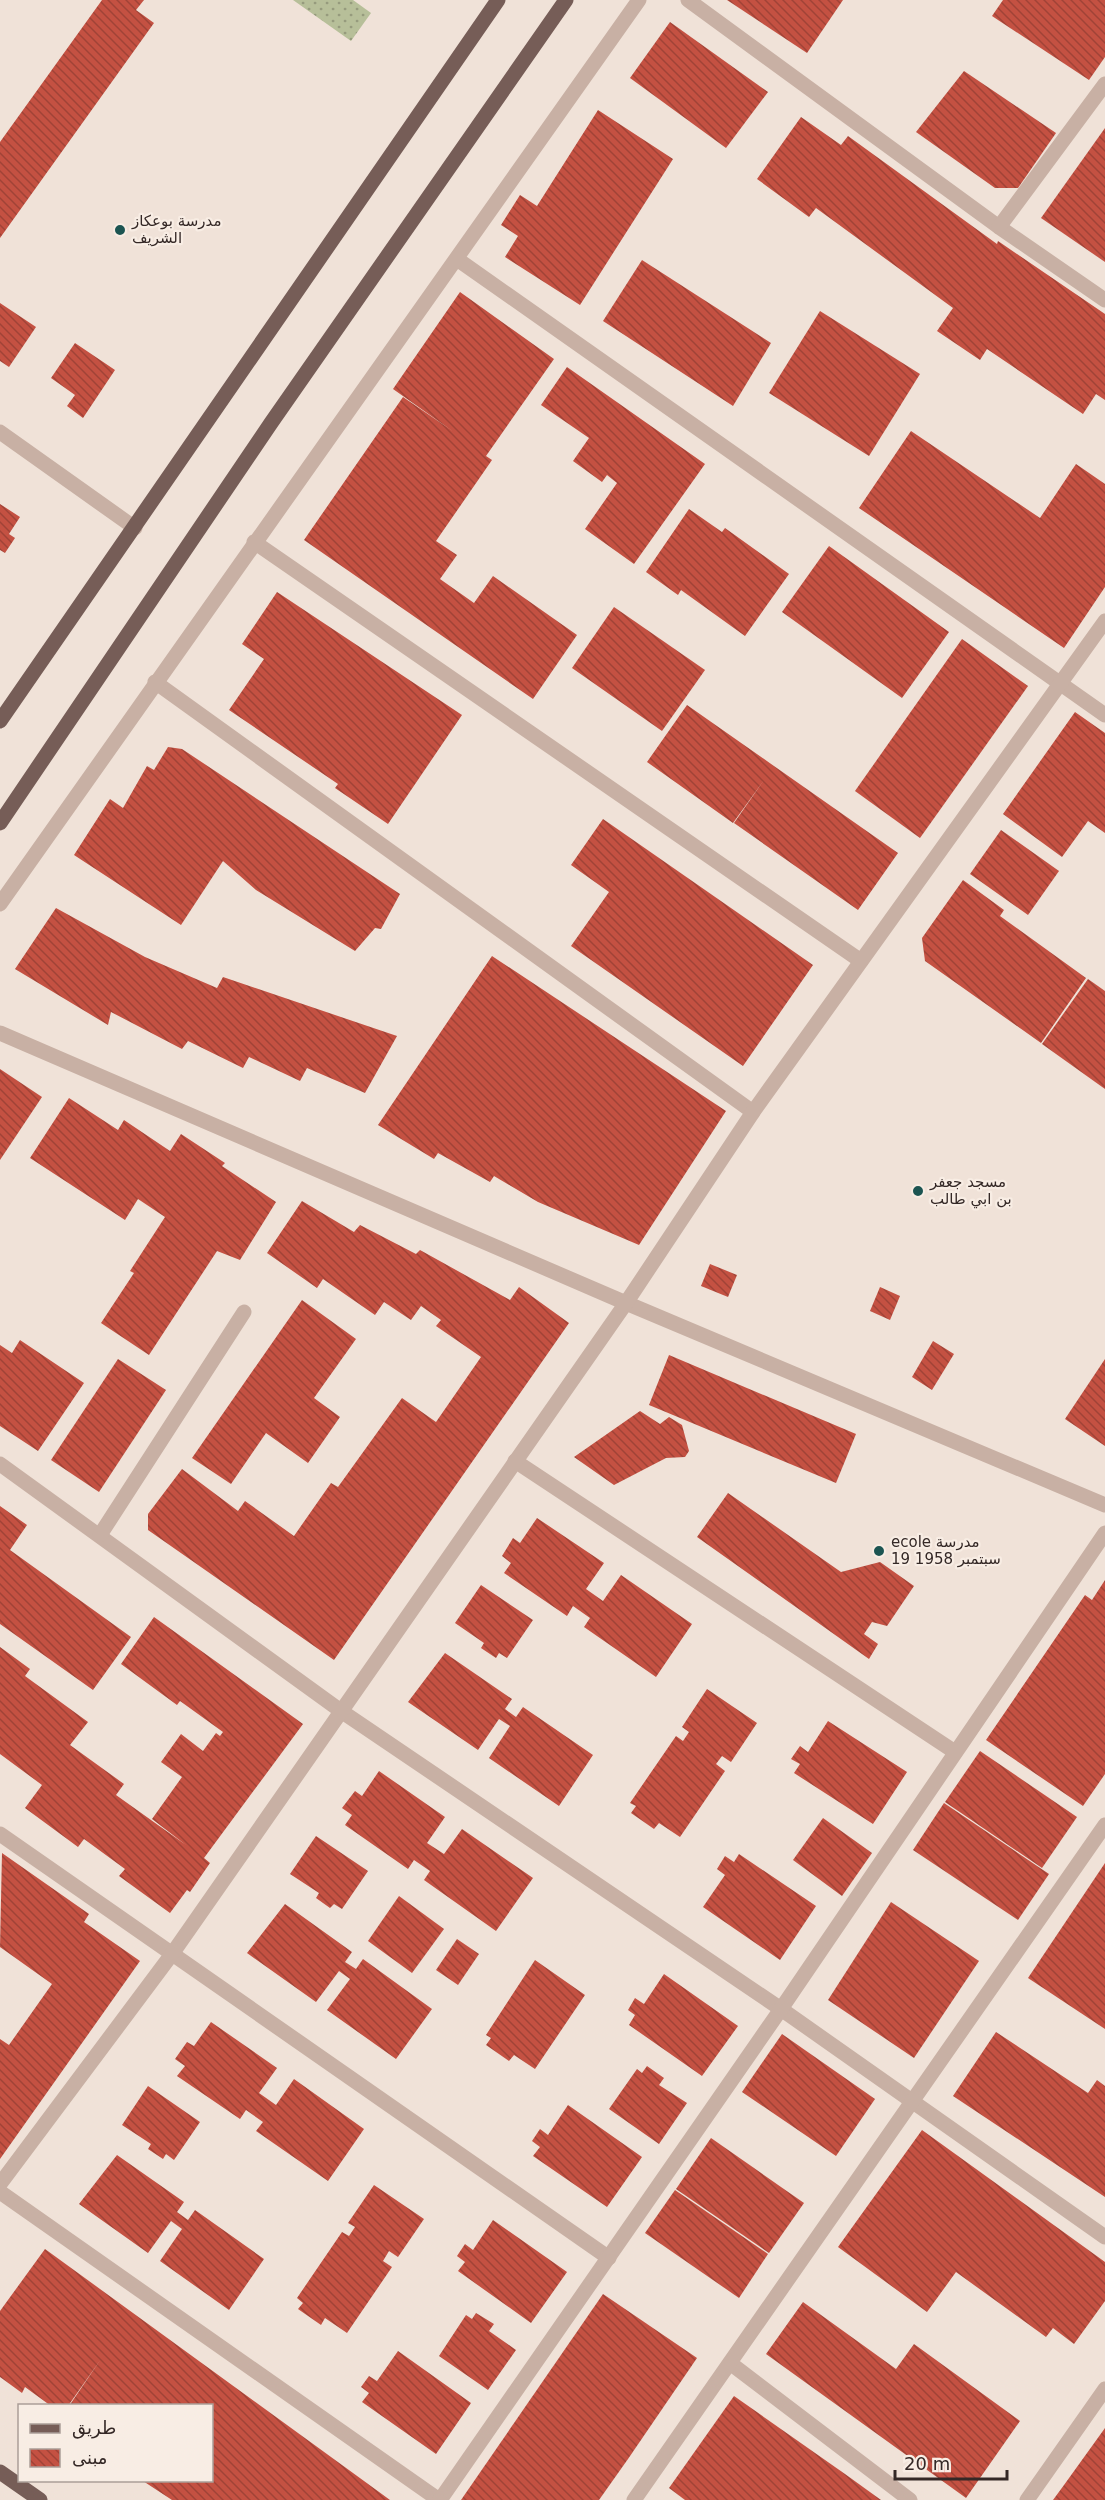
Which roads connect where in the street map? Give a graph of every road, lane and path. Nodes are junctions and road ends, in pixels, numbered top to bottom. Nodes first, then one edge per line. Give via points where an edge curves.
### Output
1 (498, 0) edge
2 (566, 0) edge
3 (639, 0) edge
4 (688, 0) edge
5 (1105, 84) edge
6 (999, 227) junction
7 (457, 259) junction
8 (1105, 300) edge
9 (0, 432) edge
10 (135, 528) junction
11 (254, 542) junction
12 (1105, 621) edge
13 (155, 682) junction
14 (1060, 685) junction
15 (1105, 715) edge
16 (0, 721) edge
17 (0, 823) edge
18 (0, 904) edge
19 (861, 961) junction
20 (0, 1033) edge
21 (753, 1112) junction
22 (626, 1303) junction
23 (244, 1312) dead end
24 (515, 1461) junction
25 (0, 1464) edge
26 (1105, 1505) edge
27 (1105, 1533) edge
28 (100, 1535) junction
29 (341, 1711) junction
30 (956, 1752) junction
31 (1105, 1825) edge
32 (0, 1834) edge
33 (172, 1954) junction
34 (781, 2009) junction
35 (914, 2102) junction
36 (0, 2184) edge
37 (0, 2192) edge
38 (1105, 2237) edge
39 (609, 2258) junction
40 (730, 2363) junction
41 (1105, 2389) edge
42 (0, 2472) edge
43 (636, 2499) edge
44 (40, 2500) edge
45 (440, 2500) edge
46 (910, 2500) edge
47 (1027, 2500) edge

1 - 10 main road
2 - 17 main road
3 - 7 street
4 - 6 street
5 - 6 street
6 - 8 street
7 - 11 street
7 - 14 street
9 - 10 street
10 - 16 main road
11 - 13 street
11 - 19 street
12 - 14 street
13 - 18 street
13 - 21 street
14 - 15 street
14 - 19 street
19 - 21 street
20 - 22 street
21 - 22 street
22 - 24 street
22 - 26 street
23 - 28 street
24 - 29 street
24 - 30 street
25 - 28 street
27 - 30 street
28 - 29 street
29 - 33 street
29 - 34 street
30 - 34 street
31 - 35 street
32 - 33 street
33 - 36 street
33 - 39 street
34 - 35 street
34 - 39 street
35 - 38 street
35 - 40 street
37 - 45 street
39 - 45 street
40 - 43 street
40 - 46 street
41 - 47 street
42 - 44 main road

